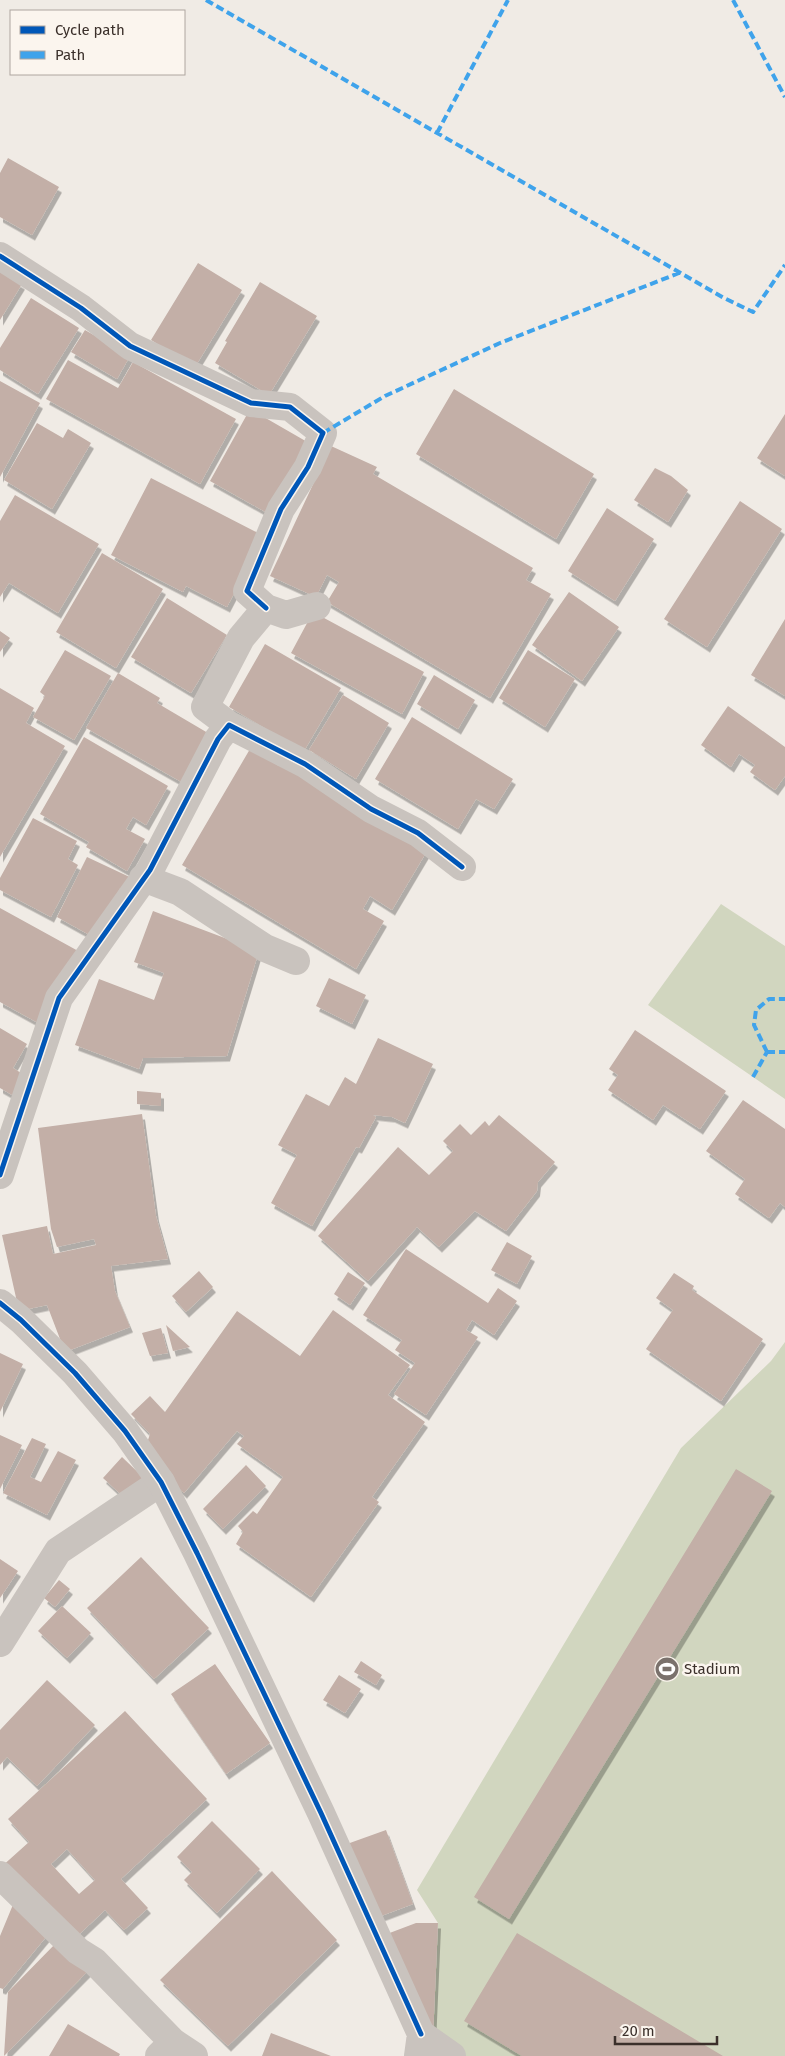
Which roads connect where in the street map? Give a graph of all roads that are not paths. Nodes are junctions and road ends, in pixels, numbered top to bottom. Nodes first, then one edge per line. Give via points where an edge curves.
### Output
1 (0, 256) edge
2 (317, 606) dead end
3 (266, 608) junction
4 (229, 725) junction
5 (462, 867) dead end
6 (143, 878) junction
7 (296, 961) dead end
8 (0, 1175) edge
9 (0, 1303) edge
10 (161, 1482) junction
11 (0, 1643) edge
12 (0, 1875) edge
13 (419, 2045) edge
14 (175, 2051) edge
15 (452, 2056) edge

1 - 3 street via 81,308 130,346 251,403 290,407 322,433 308,467 281,509 247,591
2 - 3 street via 286,615
3 - 4 street via 241,638 205,707
4 - 5 street via 305,764 371,808 418,833
4 - 6 street via 218,739
6 - 7 street via 180,892 265,948
6 - 8 street via 59,998
9 - 10 street via 75,1373 125,1431
10 - 11 street via 58,1550
10 - 13 street via 321,1813
12 - 14 street via 78,1951 94,1961
13 - 15 street

